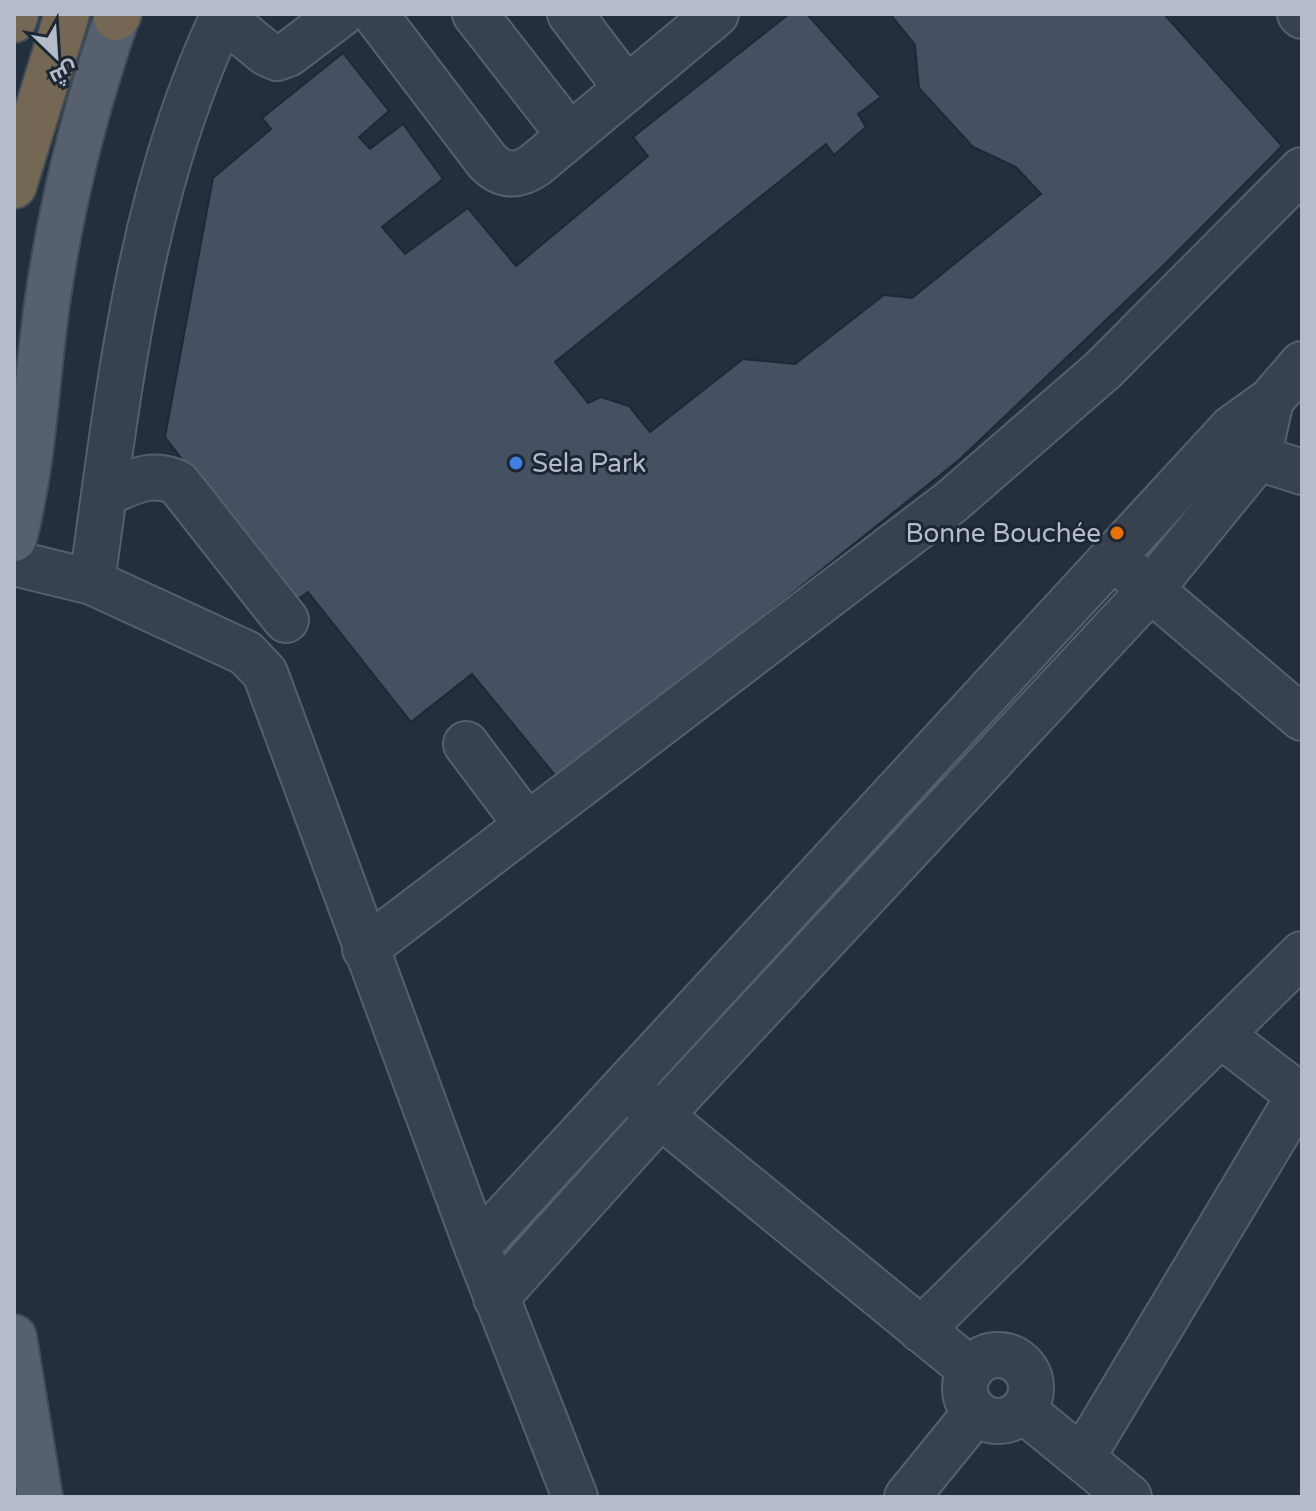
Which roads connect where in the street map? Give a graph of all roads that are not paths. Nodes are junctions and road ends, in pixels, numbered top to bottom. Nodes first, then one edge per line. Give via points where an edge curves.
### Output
1 (16, 14) edge
2 (67, 14) edge
3 (475, 14) edge
4 (570, 14) edge
5 (716, 14) edge
6 (118, 15) edge
7 (223, 15) edge
8 (347, 15) edge
9 (14, 20) edge
10 (627, 89) junction
11 (570, 136) junction
12 (1302, 170) edge
13 (14, 186) edge
14 (1302, 364) edge
15 (1238, 451) junction
16 (1302, 472) edge
17 (104, 494) junction
18 (14, 539) edge
19 (1113, 557) junction
20 (14, 563) edge
21 (92, 582) junction
22 (1151, 589) junction
23 (246, 653) junction
24 (1302, 718) edge
25 (466, 744) dead end
26 (527, 825) junction
27 (365, 949) junction
28 (1302, 954) edge
29 (1221, 1035) junction
30 (625, 1087) junction
31 (1300, 1093) edge
32 (660, 1116) junction
33 (477, 1247) junction
34 (496, 1298) junction
35 (921, 1330) junction
36 (14, 1337) edge
37 (973, 1391) junction
38 (1023, 1410) junction
39 (1082, 1458) junction
40 (40, 1497) edge
41 (575, 1497) edge
42 (907, 1497) edge
43 (1129, 1497) edge

1 - 9 highway
2 - 13 highway
3 - 11 street
4 - 10 street
5 - 10 street
6 - 18 main road via 80,137 57,243 36,430
7 - 8 street via 277,58
7 - 17 street via 191,90 148,230
8 - 11 street via 495,169 505,174 526,171
10 - 11 street
12 - 26 street via 1160,316 1033,434
14 - 15 street via 1271,400 1232,428
15 - 16 street
15 - 19 street
15 - 22 street
17 - 21 street
17 - 23 street via 149,476 178,483 300,610
19 - 22 street
19 - 30 street
20 - 21 street
21 - 23 street
22 - 24 street
22 - 32 street
23 - 27 street via 265,673
25 - 26 street
26 - 27 street
27 - 33 street
28 - 29 street
29 - 31 street
29 - 35 street
30 - 32 street
30 - 33 street
31 - 39 street
32 - 34 street
32 - 35 street
33 - 34 street
34 - 41 street
35 - 37 street
36 - 40 main road
37 - 38 street via 1000,1421
37 - 38 street via 993,1355 1019,1362 1031,1385
37 - 42 street
38 - 39 street
39 - 43 street

